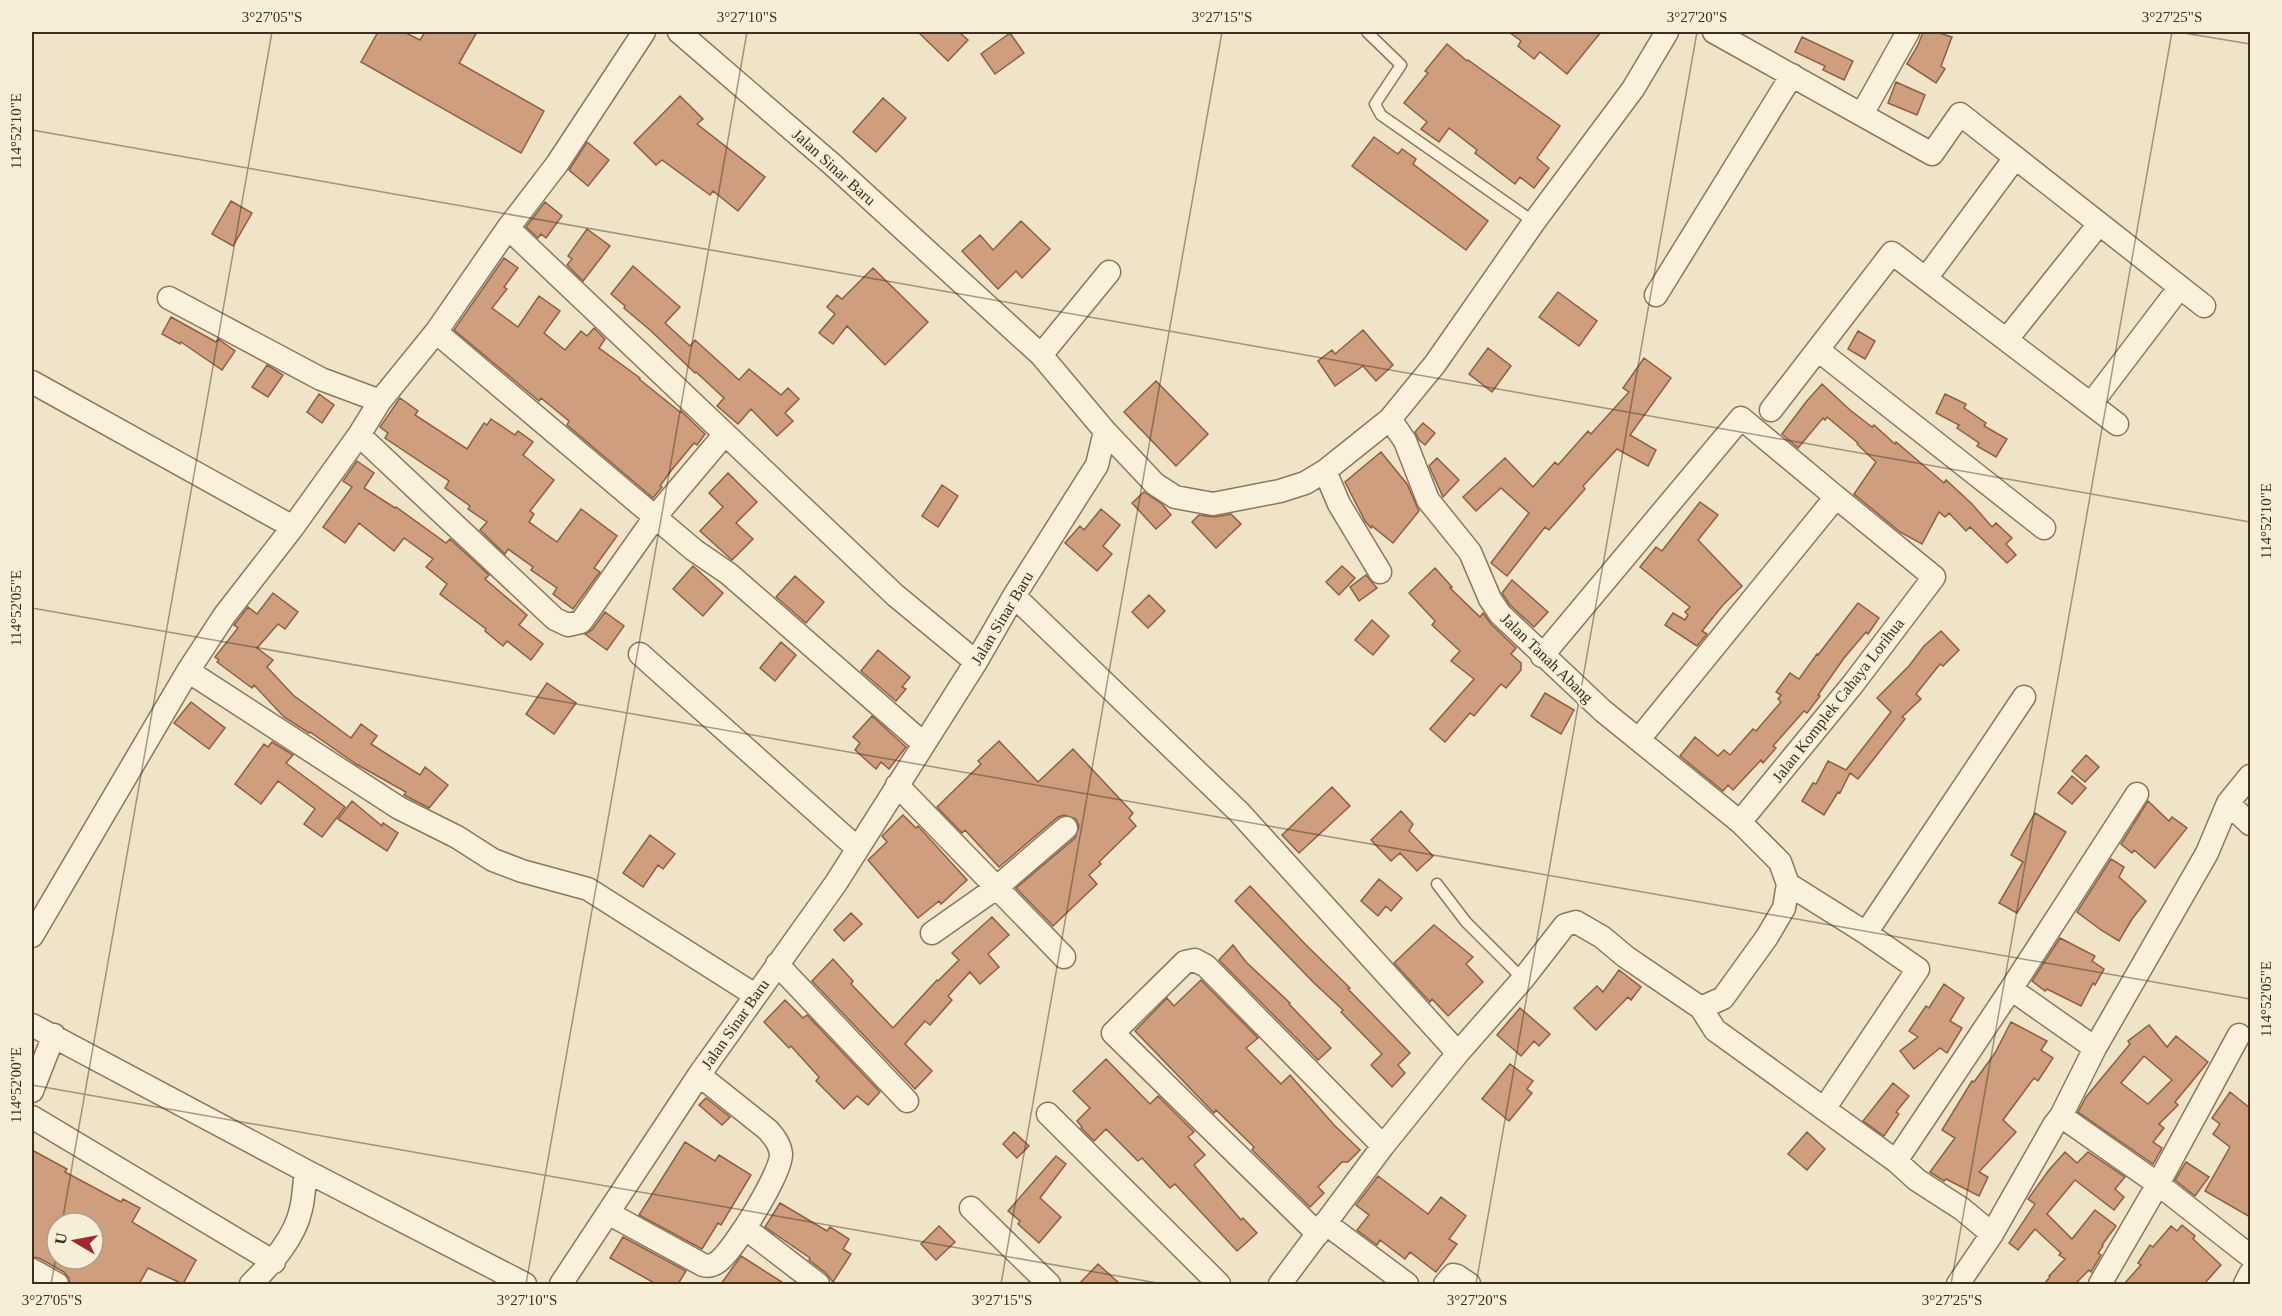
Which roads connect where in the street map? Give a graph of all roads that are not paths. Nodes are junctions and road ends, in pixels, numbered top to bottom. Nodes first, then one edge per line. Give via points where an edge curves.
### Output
1 (644, 32) edge
2 (679, 32) edge
3 (1367, 32) edge
4 (1667, 32) edge
5 (1714, 32) edge
6 (1908, 32) edge
7 (1792, 75) junction
8 (1862, 114) junction
9 (2015, 158) junction
10 (1533, 222) junction
11 (2099, 224) junction
12 (508, 228) junction
13 (1110, 272) dead end
14 (1927, 277) junction
15 (2180, 287) junction
16 (1656, 295) dead end
17 (169, 298) dead end
18 (2204, 306) dead end
19 (436, 332) junction
20 (2007, 339) junction
21 (1818, 350) junction
22 (1041, 355) junction
23 (32, 382) edge
24 (380, 401) junction
25 (2091, 404) junction
26 (1771, 410) dead end
27 (1390, 419) junction
28 (2117, 424) dead end
29 (1105, 431) junction
30 (725, 434) junction
31 (359, 435) junction
32 (1325, 471) junction
33 (1836, 497) junction
34 (655, 517) junction
35 (293, 527) junction
36 (2044, 528) dead end
37 (1380, 572) dead end
38 (1014, 596) junction
39 (640, 654) dead end
40 (1542, 656) junction
41 (976, 662) junction
42 (188, 670) junction
43 (2024, 697) dead end
44 (1639, 739) junction
45 (924, 744) junction
46 (2250, 776) edge
47 (897, 786) junction
48 (2137, 794) dead end
49 (2228, 803) junction
50 (1740, 822) junction
51 (2250, 824) edge
52 (1066, 828) dead end
53 (857, 848) junction
54 (1788, 884) junction
55 (1437, 885) dead end
56 (996, 888) junction
57 (932, 933) dead end
58 (1866, 933) junction
59 (32, 936) edge
60 (1064, 957) dead end
61 (777, 964) junction
62 (1523, 979) junction
63 (2011, 989) junction
64 (755, 995) junction
65 (1701, 1008) junction
66 (32, 1025) edge
67 (54, 1035) junction
68 (2239, 1035) dead end
69 (2096, 1048) junction
70 (1458, 1053) junction
71 (699, 1075) junction
72 (32, 1091) edge
73 (907, 1101) dead end
74 (1824, 1109) junction
75 (1048, 1114) dead end
76 (2061, 1116) junction
77 (32, 1117) edge
78 (1383, 1146) junction
79 (1896, 1161) junction
80 (306, 1171) junction
81 (2158, 1184) junction
82 (971, 1208) dead end
83 (608, 1213) junction
84 (745, 1228) junction
85 (1321, 1228) junction
86 (1992, 1234) junction
87 (2250, 1256) edge
88 (274, 1262) junction
89 (32, 1270) edge
90 (2250, 1274) edge
91 (57, 1284) edge
92 (251, 1284) edge
93 (525, 1284) edge
94 (561, 1284) edge
95 (818, 1284) edge
96 (1049, 1284) edge
97 (1219, 1284) edge
98 (1280, 1284) edge
99 (1407, 1284) edge
100 (1444, 1284) edge
101 (1469, 1284) edge
102 (1958, 1284) edge
103 (2100, 1284) edge
104 (2245, 1284) edge

1 - 12 street via 557,164
2 - 22 street, Jalan Sinar Baru
3 - 10 lane via 1401,65 1375,104 1381,116
4 - 10 street via 1633,89
5 - 7 street
6 - 8 street
7 - 8 street
7 - 16 street
8 - 9 street via 1932,154 1960,114
9 - 11 street
9 - 14 street
10 - 27 street via 1435,364
11 - 15 street
11 - 20 street
12 - 19 street
12 - 30 street
13 - 22 street
14 - 20 street
14 - 21 street via 1892,253
15 - 18 street
15 - 25 street
17 - 24 street via 321,379
19 - 24 street
19 - 34 street
20 - 25 street
21 - 26 street
21 - 36 street
22 - 29 street, Jalan Sinar Baru
23 - 35 street
24 - 31 street
25 - 28 street
27 - 32 street
27 - 40 street, Jalan Tanah Abang via 1405,441 1428,500 1470,552 1490,599
29 - 32 street via 1155,484 1175,497 1213,504 1305,483
29 - 38 street, Jalan Sinar Baru via 1097,465
30 - 34 street
30 - 41 street via 895,595
31 - 34 street via 555,619 568,626 581,622
31 - 35 street
32 - 37 street via 1339,504
33 - 40 street via 1741,418
33 - 44 street
33 - 50 street, Jalan Komplek Cahaya Lorihua via 1934,577
34 - 45 street via 729,574
35 - 42 street
38 - 41 street, Jalan Sinar Baru
38 - 70 street via 1239,812
39 - 53 street
40 - 44 street, Jalan Tanah Abang
41 - 45 street, Jalan Sinar Baru
42 - 59 street
42 - 64 street via 399,808 493,860 588,889
43 - 58 street
44 - 50 street, Jalan Tanah Abang
45 - 47 street, Jalan Sinar Baru
46 - 49 street
47 - 53 street, Jalan Sinar Baru
47 - 56 street
48 - 63 street
49 - 51 street
49 - 69 street via 2207,853
50 - 54 street, Jalan Tanah Abang via 1780,862
52 - 56 street
53 - 61 street, Jalan Sinar Baru
54 - 58 street
54 - 65 street via 1784,908 1767,937 1723,999
55 - 62 lane via 1466,922
56 - 57 street
56 - 60 street
58 - 74 street via 1918,969
61 - 64 street, Jalan Sinar Baru
61 - 73 street
62 - 65 street via 1564,925 1576,922
62 - 70 street
63 - 69 street
63 - 79 street
64 - 71 street, Jalan Sinar Baru
65 - 74 street via 1715,1030
66 - 67 street
67 - 72 street
67 - 80 street
68 - 81 street
69 - 76 street
70 - 78 street
71 - 83 street, Jalan Sinar Baru
71 - 84 street via 768,1130 781,1152 779,1167
74 - 79 street
75 - 97 street
76 - 81 street
76 - 86 street
77 - 88 street
78 - 85 street
78 - 85 street via 1206,966 1195,960 1185,962 1113,1033
79 - 86 street
80 - 88 street via 301,1211
80 - 93 street
81 - 87 street
81 - 103 street
82 - 96 street
83 - 84 street via 708,1266 721,1260
83 - 94 street, Jalan Sinar Baru
84 - 95 street
85 - 98 street
85 - 99 street
86 - 102 street
88 - 92 street
89 - 91 street
90 - 104 street
100 - 101 street via 1453,1275

